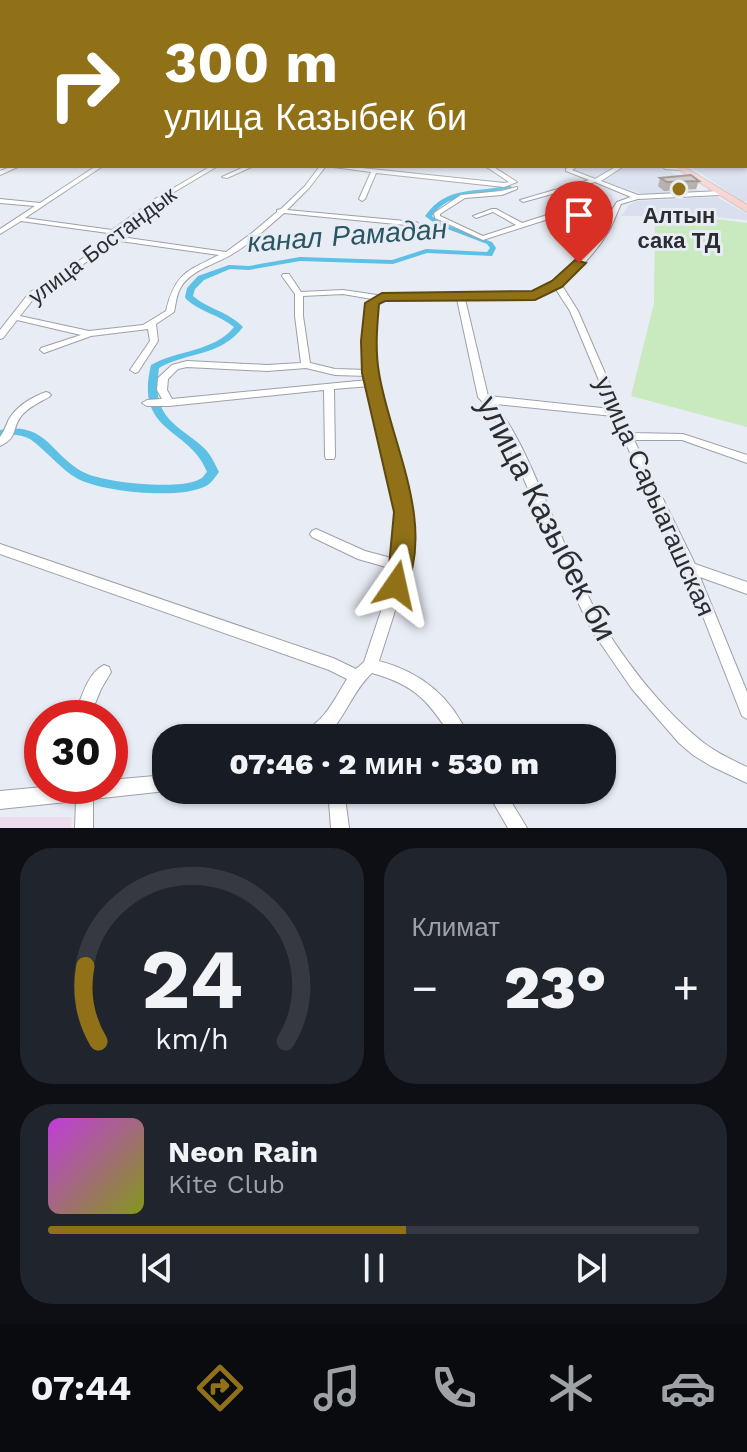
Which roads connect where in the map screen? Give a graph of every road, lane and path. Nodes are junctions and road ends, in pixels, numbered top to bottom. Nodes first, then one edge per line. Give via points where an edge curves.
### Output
1 (97, 168) edge
2 (212, 168) edge
3 (246, 168) edge
4 (323, 168) edge
5 (345, 168) edge
6 (492, 168) edge
7 (572, 168) edge
8 (618, 168) edge
9 (677, 168) edge
10 (374, 171) junction
11 (225, 177) dead end
12 (593, 180) junction
13 (515, 188) dead end
14 (720, 193) junction
15 (637, 197) junction
16 (362, 199) dead end
17 (523, 200) dead end
18 (0, 201) edge
19 (41, 205) junction
20 (747, 209) edge
21 (279, 211) junction
22 (614, 212) junction
23 (18, 219) junction
24 (416, 224) dead end
25 (521, 225) junction
26 (463, 230) junction
27 (0, 232) edge
28 (113, 235) junction
29 (226, 254) junction
30 (286, 276) dead end
31 (557, 284) junction
32 (299, 294) junction
33 (377, 297) junction
34 (461, 297) junction
35 (16, 317) junction
36 (152, 325) junction
37 (89, 334) junction
38 (0, 336) edge
39 (44, 350) dead end
40 (306, 365) junction
41 (135, 370) dead end
42 (371, 378) junction
43 (329, 386) junction
44 (46, 395) dead end
45 (490, 400) junction
46 (147, 403) dead end
47 (165, 403) junction
48 (618, 413) junction
49 (6, 435) edge
50 (627, 436) junction
51 (330, 456) dead end
52 (747, 459) edge
53 (316, 534) dead end
54 (0, 549) edge
55 (401, 566) junction
56 (690, 568) junction
57 (747, 588) edge
58 (370, 666) junction
59 (104, 672) dead end
60 (356, 676) junction
61 (88, 700) edge
62 (747, 711) edge
63 (333, 724) edge
64 (451, 724) edge
65 (747, 775) edge
66 (152, 785) edge
67 (128, 788) edge
68 (24, 796) edge
69 (0, 800) edge
70 (85, 804) edge
71 (337, 804) edge
72 (503, 804) edge
73 (84, 828) edge
74 (340, 828) edge
75 (518, 828) edge

1 - 19 street
2 - 28 street, улица Бостандык via 157,200
3 - 11 street
4 - 21 street
5 - 10 street
6 - 10 street via 513,183
7 - 12 street via 568,170
8 - 12 street
9 - 14 main road
10 - 16 street
12 - 15 street
12 - 17 street
13 - 26 street via 463,196 437,213 440,220
14 - 15 street
14 - 20 main road
15 - 22 street via 619,203
18 - 19 street
19 - 23 street
21 - 24 street
21 - 29 street
22 - 25 street via 566,211
22 - 31 street via 598,241
23 - 27 street
23 - 28 street
25 - 26 street via 483,238
25 - 26 street via 494,210
28 - 29 street
28 - 35 street, улица Бостандык via 108,245 32,295
29 - 36 street via 181,281 170,312
30 - 32 street
31 - 34 street via 535,296
31 - 48 street, улица Сарыагашская
32 - 33 street
32 - 40 street
33 - 34 street
33 - 42 street via 369,314
34 - 45 street, улица Казыбек би via 483,397
35 - 37 street
35 - 38 street, улица Бостандык
36 - 37 street
36 - 41 street via 154,341
37 - 39 street
40 - 42 street
40 - 47 street via 175,367 163,378
42 - 43 street
42 - 55 street via 404,512
43 - 47 street
43 - 51 street
44 - 49 street via 16,413
45 - 48 street
45 - 65 street, улица Казыбек би via 601,634 639,685 696,746
46 - 47 street
48 - 50 street, улица Сарыагашская
50 - 52 street via 683,437
50 - 56 street, улица Сарыагашская
53 - 55 street
54 - 60 street
55 - 58 street
56 - 57 street
56 - 62 street, улица Сарыагашская
58 - 60 street
58 - 64 street via 428,690
59 - 61 street
60 - 63 street
66 - 67 street
68 - 69 street
70 - 73 street
71 - 74 street
72 - 75 street

